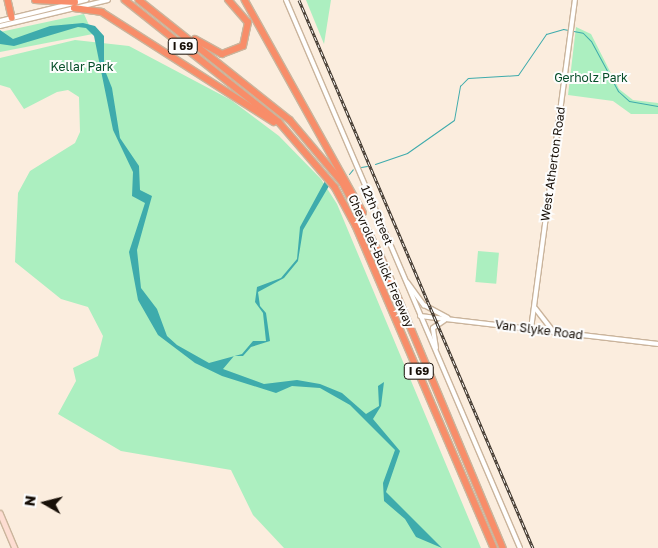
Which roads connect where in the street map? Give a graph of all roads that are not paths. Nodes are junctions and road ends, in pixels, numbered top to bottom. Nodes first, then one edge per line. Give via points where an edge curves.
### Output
1 (8, 0) edge
2 (35, 0) edge
3 (86, 0) edge
4 (108, 0) edge
5 (139, 0) edge
6 (228, 0) edge
7 (245, 0) edge
8 (286, 0) edge
9 (575, 0) edge
10 (127, 1) edge
11 (75, 5) junction
12 (163, 18) junction
13 (15, 20) junction
14 (1, 23) edge
15 (293, 135) junction
16 (366, 224) junction
17 (404, 278) junction
18 (534, 306) junction
19 (420, 316) junction
20 (450, 319) junction
21 (531, 329) junction
22 (554, 332) junction
23 (658, 344) edge
24 (443, 370) junction
25 (0, 514) edge
26 (15, 548) edge
27 (494, 548) edge
28 (503, 548) edge
29 (520, 548) edge

1 - 13 highway
2 - 11 highway
3 - 11 street
4 - 11 street
5 - 12 highway, Chevrolet-Buick Freeway / I 69
6 - 12 highway via 249,26 245,43 234,52 211,50
7 - 16 highway via 354,193
8 - 17 street, 12th Street
9 - 18 street, West Atherton Road
10 - 15 highway, Chevrolet-Buick Freeway / I 69
11 - 13 street
11 - 15 highway via 102,12
12 - 16 highway, Chevrolet-Buick Freeway / I 69 via 300,130 333,169
13 - 14 street
15 - 27 highway, Chevrolet-Buick Freeway / I 69 via 329,178 356,226
16 - 28 highway, Chevrolet-Buick Freeway / I 69
17 - 19 street, 12th Street
17 - 20 street via 424,305
18 - 21 street, West Atherton Road
18 - 22 street
19 - 20 street, Van Slyke Road
19 - 24 street, 12th Street
20 - 21 street, Van Slyke Road
20 - 24 street via 437,323 432,332
21 - 22 street, Van Slyke Road
22 - 23 street, Van Slyke Road
24 - 29 street, 12th Street
25 - 26 main road

